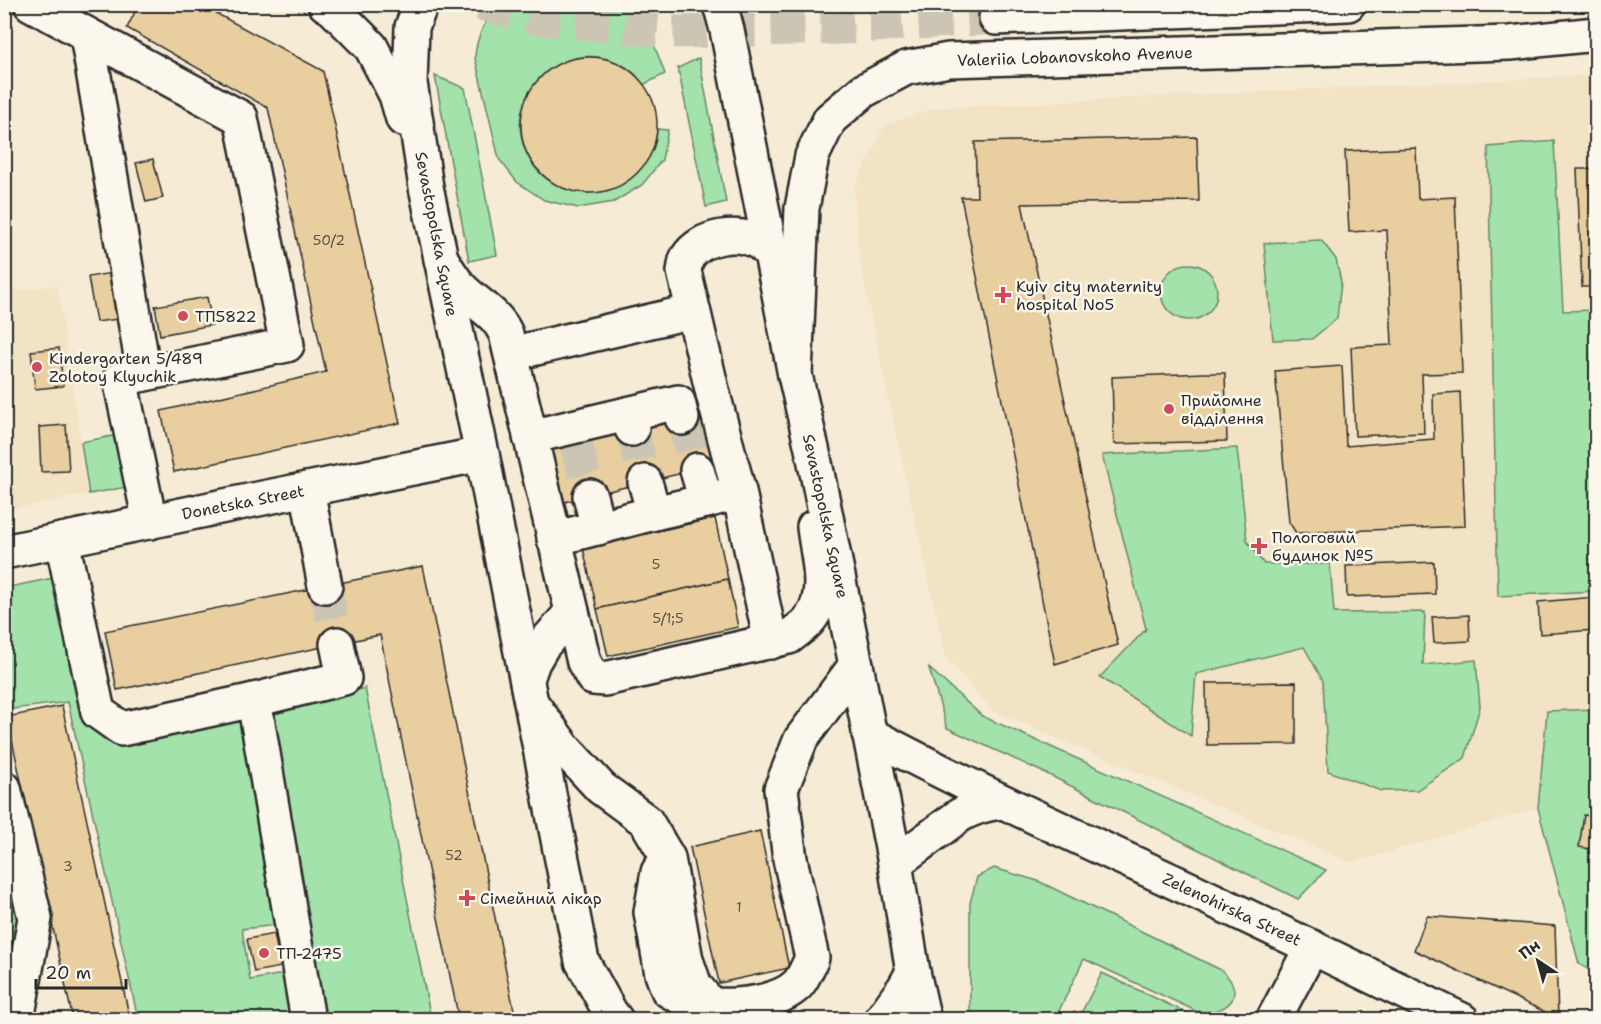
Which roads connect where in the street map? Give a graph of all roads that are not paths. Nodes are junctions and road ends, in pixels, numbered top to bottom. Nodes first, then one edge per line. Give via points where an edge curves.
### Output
1 (31, 4) edge
2 (325, 4) edge
3 (421, 4) edge
4 (719, 4) edge
5 (1347, 4) edge
6 (996, 18) tunnel mouth
7 (1596, 34) edge
8 (87, 35) junction
9 (426, 187) junction
10 (772, 254) junction
11 (441, 259) junction
12 (693, 311) junction
13 (511, 354) junction
14 (144, 374) junction
15 (795, 375) junction
16 (713, 394) junction
17 (530, 437) junction
18 (482, 454) junction
19 (697, 470) tunnel mouth
20 (820, 488) junction
21 (307, 489) junction
22 (739, 492) junction
23 (590, 496) tunnel mouth
24 (706, 501) junction
25 (150, 522) junction
26 (598, 528) junction
27 (554, 538) junction
28 (62, 540) junction
29 (4, 552) edge
30 (326, 586) tunnel mouth
31 (572, 612) junction
32 (771, 642) junction
33 (337, 644) tunnel mouth
34 (856, 665) junction
35 (529, 692) junction
36 (254, 699) junction
37 (869, 734) junction
38 (4, 788) edge
39 (1001, 801) junction
40 (895, 863) junction
41 (1312, 947) junction
42 (582, 961) junction
43 (913, 972) junction
44 (17, 1020) edge
45 (308, 1020) edge
46 (593, 1020) edge
47 (616, 1020) edge
48 (881, 1020) edge
49 (924, 1020) edge
50 (1273, 1020) edge
51 (1462, 1020) edge

1 - 8 main road
2 - 9 main road via 371,47 396,95
3 - 9 main road, Sevastopolska Square via 412,27 410,83
4 - 10 main road, Sevastopolska Square
5 - 6 main road
7 - 15 main road, Valeriia Lobanovskoho Avenue via 1510,43 950,60 906,68 863,91 830,119 812,156 801,208
8 - 14 main road
8 - 14 main road via 241,118 287,345
9 - 11 main road, Sevastopolska Square
10 - 12 main road via 760,243 741,236 726,235 695,248 684,271
10 - 15 main road, Sevastopolska Square
11 - 13 main road via 463,290 501,323
11 - 18 main road, Sevastopolska Square
12 - 13 main road
12 - 16 main road
13 - 17 main road
14 - 25 main road via 120,378
15 - 20 main road, Sevastopolska Square
16 - 17 main road via 680,410 630,422 574,435
16 - 22 main road
17 - 27 main road
18 - 21 main road, Donetska Street
18 - 35 main road, Sevastopolska Square
19 - 24 main road
20 - 32 main road via 813,522 821,591 817,605 801,628 789,637
20 - 34 main road, Sevastopolska Square
21 - 25 main road, Donetska Street
21 - 30 main road
22 - 24 main road
22 - 32 main road
23 - 26 main road
24 - 26 main road via 650,498
25 - 28 main road, Donetska Street
26 - 27 main road
27 - 31 main road
28 - 29 main road, Donetska Street
28 - 36 main road via 98,712 122,729
31 - 32 main road via 584,662 593,678 605,679
31 - 35 main road via 533,662
33 - 36 main road via 344,678
34 - 35 main road via 801,739 781,789 790,859 812,958 798,983 780,995 734,1006 711,1005 695,986 686,960 668,858 646,821 602,788 566,749
34 - 37 main road, Sevastopolska Square
35 - 42 main road, Sevastopolska Square
36 - 45 main road
37 - 39 main road, Zelenohirska Street
37 - 40 main road, Sevastopolska Square
38 - 44 main road via 35,918
39 - 40 main road via 960,814
39 - 41 main road, Zelenohirska Street
40 - 43 main road, Sevastopolska Square
41 - 50 main road
41 - 51 main road, Zelenohirska Street
42 - 46 main road
42 - 47 main road, Sevastopolska Square
43 - 48 main road
43 - 49 main road, Sevastopolska Square

